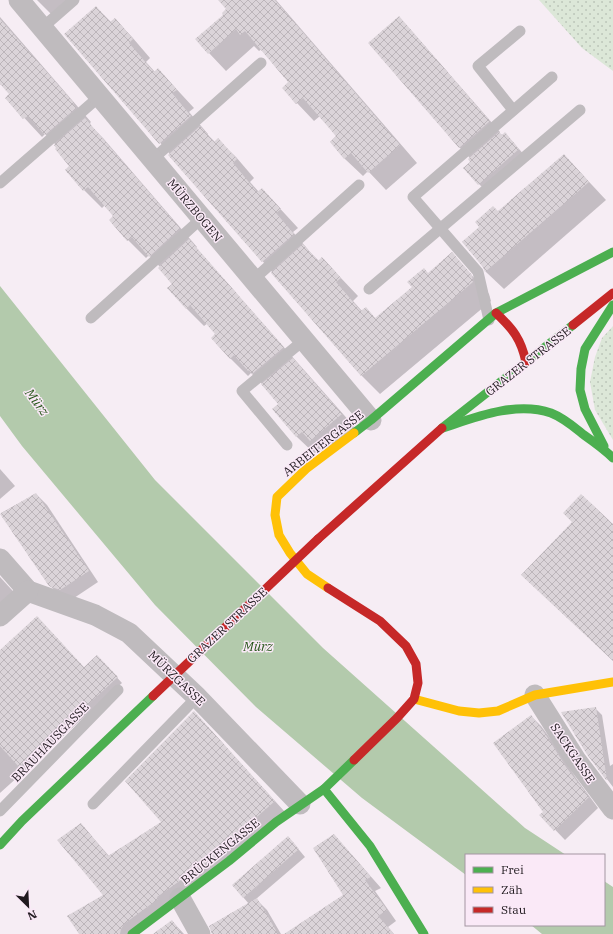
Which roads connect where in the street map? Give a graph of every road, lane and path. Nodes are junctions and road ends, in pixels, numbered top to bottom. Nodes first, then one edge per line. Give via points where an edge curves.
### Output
1 (19, 0) edge
2 (74, 0) edge
3 (42, 28) junction
4 (520, 31) dead end
5 (261, 63) dead end
6 (552, 77) dead end
7 (100, 96) junction
8 (513, 110) junction
9 (580, 110) dead end
10 (153, 159) junction
11 (0, 183) edge
12 (359, 185) dead end
13 (202, 218) junction
14 (440, 229) junction
15 (613, 252) edge
16 (253, 280) junction
17 (369, 289) dead end
18 (613, 293) edge
19 (613, 305) edge
20 (492, 316) junction
21 (91, 318) dead end
22 (304, 340) junction
23 (526, 362) junction
24 (371, 420) junction
25 (442, 428) junction
26 (287, 445) dead end
27 (606, 451) junction
28 (613, 458) edge
29 (0, 559) edge
30 (28, 591) junction
31 (0, 616) edge
32 (613, 682) edge
33 (118, 690) dead end
34 (535, 695) junction
35 (197, 697) junction
36 (414, 699) junction
37 (324, 789) junction
38 (93, 804) dead end
39 (300, 804) junction
40 (613, 809) edge
41 (0, 811) edge
42 (0, 845) edge
43 (180, 898) junction
44 (132, 934) edge
45 (200, 934) edge
46 (424, 934) edge

1 - 3 street, MÜRZBOGEN
2 - 3 lane
3 - 7 street, MÜRZBOGEN
4 - 8 lane via 478,66
5 - 10 lane
6 - 8 lane
7 - 10 street, MÜRZBOGEN
7 - 11 lane
8 - 14 lane via 413,197
9 - 14 lane
10 - 13 street, MÜRZBOGEN
12 - 16 lane
13 - 16 street, MÜRZBOGEN
13 - 21 lane
14 - 17 lane
14 - 20 lane via 478,272
15 - 20 main road, ARBEITERGASSE
16 - 22 street, MÜRZBOGEN
18 - 23 main road, GRAZER STRASSE
19 - 27 main road, GRAZER STRASSE via 585,349 581,369 580,390 585,409
20 - 23 main road via 516,333
20 - 24 main road, ARBEITERGASSE
22 - 24 street, MÜRZBOGEN
22 - 26 lane via 242,391
23 - 25 main road, GRAZER STRASSE
24 - 36 main road, ARBEITERGASSE via 306,469 283,491 277,497 274,515 279,535 307,574 380,621 406,646 416,664 418,683
25 - 27 main road, GRAZER STRASSE via 494,412 536,410 565,420
25 - 42 main road, GRAZER STRASSE, bridge via 318,539 22,821
27 - 28 main road, GRAZER STRASSE
29 - 30 street
30 - 31 street
30 - 35 street, MÜRZGASSE via 95,615 129,633
32 - 34 main road
33 - 41 lane, BRAUHAUSGASSE
34 - 36 main road via 498,710 479,713 460,711
34 - 40 street, SACKGASSE via 576,760
35 - 38 lane
35 - 39 street, MÜRZGASSE
36 - 37 main road
37 - 39 main road, BRÜCKENGASSE
37 - 46 main road via 370,846
39 - 43 main road, BRÜCKENGASSE
43 - 44 main road, BRÜCKENGASSE
43 - 45 street

